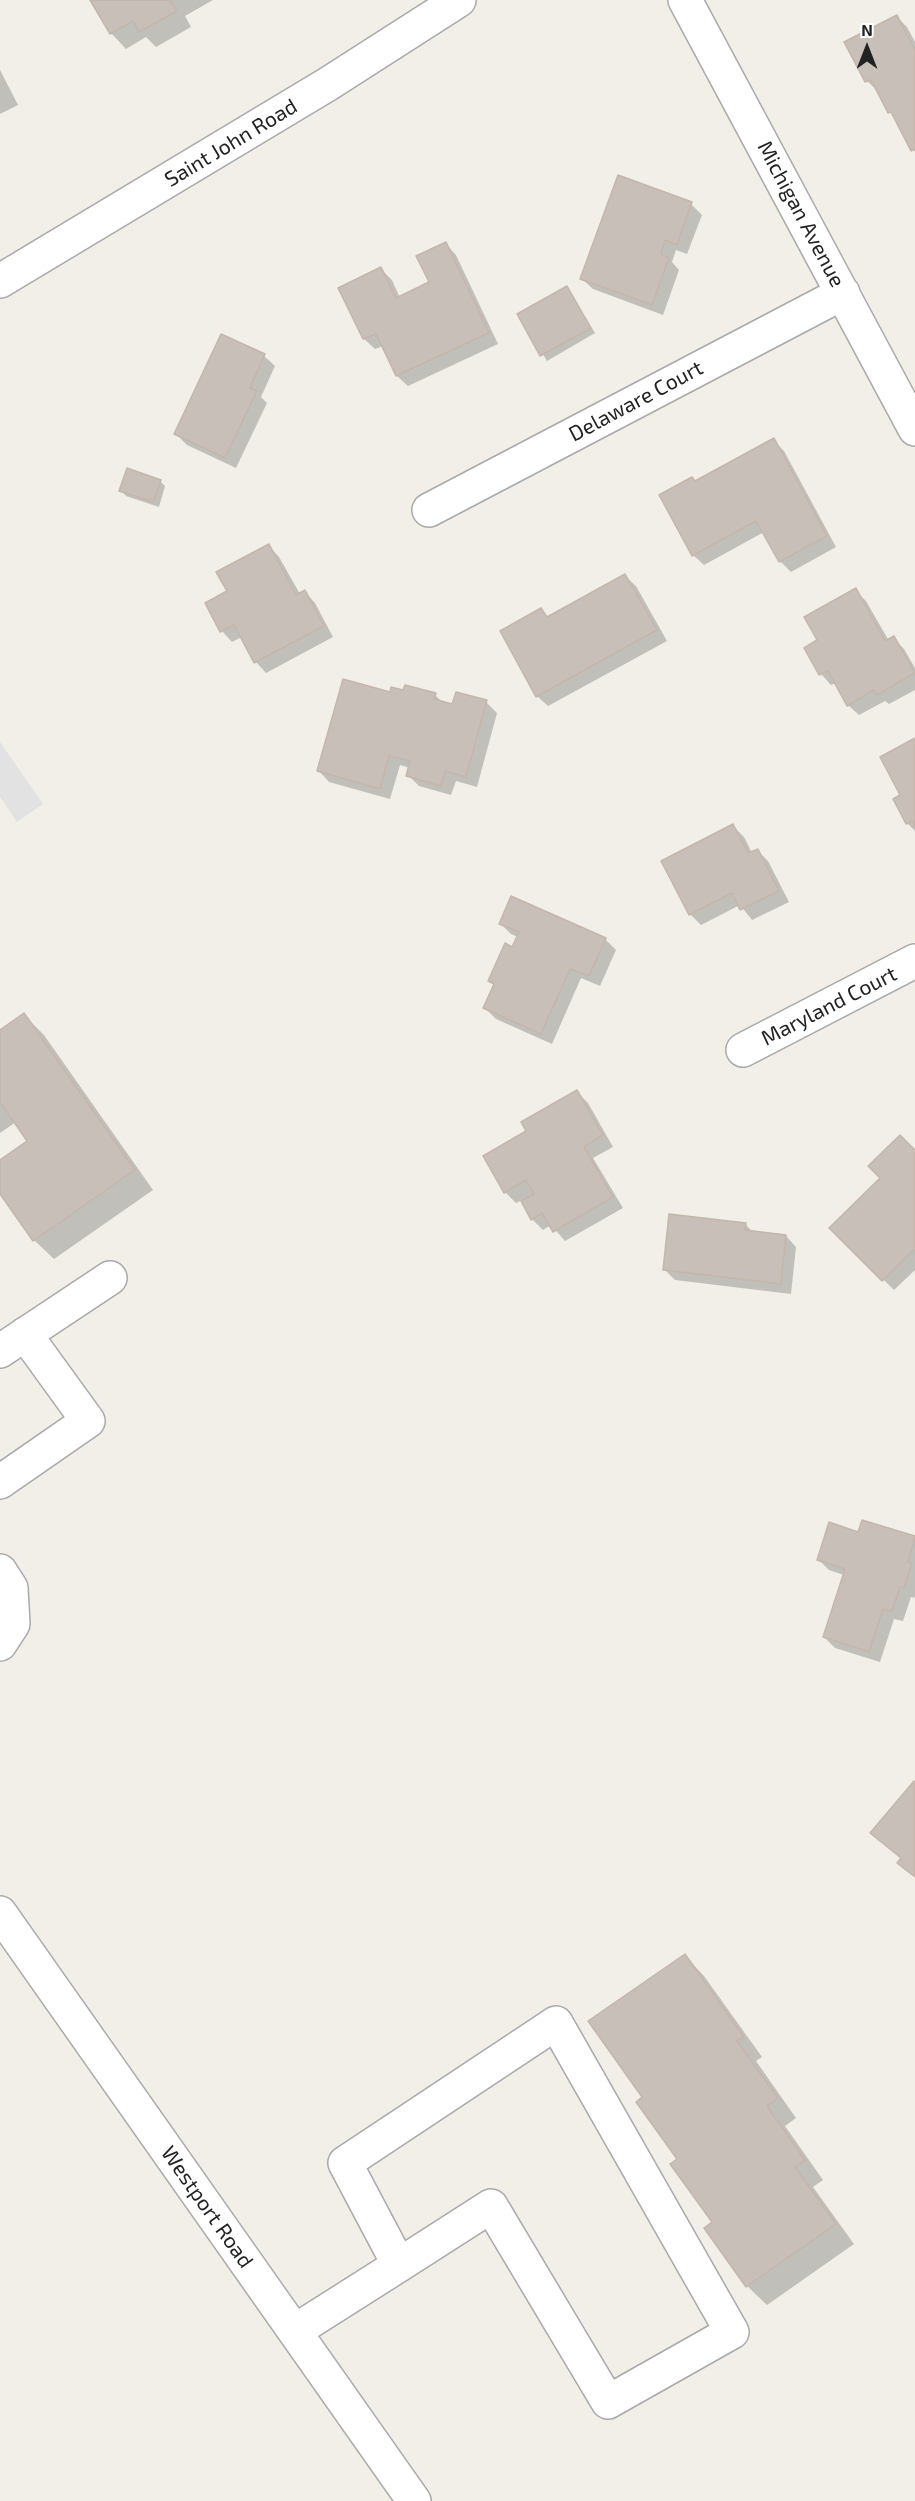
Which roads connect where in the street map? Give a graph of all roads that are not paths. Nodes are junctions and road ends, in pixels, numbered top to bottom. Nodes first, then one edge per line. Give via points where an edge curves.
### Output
1 (459, 0) edge
2 (685, 0) edge
3 (0, 281) edge
4 (843, 293) junction
5 (915, 429) edge
6 (429, 510) dead end
7 (915, 961) edge
8 (743, 1050) dead end
9 (110, 1278) dead end
10 (12, 1342) edge
11 (0, 1482) edge
12 (0, 1571) edge
13 (0, 1644) edge
14 (0, 1913) edge
15 (399, 2265) junction
16 (295, 2331) junction
17 (414, 2501) edge

1 - 3 street, Saint John Road via 328,84
2 - 4 street, Michigan Avenue
4 - 5 street, Michigan Avenue
4 - 6 street, Delaware Court
7 - 8 street, Maryland Court
9 - 10 street
10 - 11 street via 88,1420
12 - 13 street via 11,1588 13,1624
14 - 16 street, Westport Road
15 - 15 street via 491,2206 608,2402 732,2332 556,2023 345,2163
15 - 16 street
16 - 17 street, Westport Road

